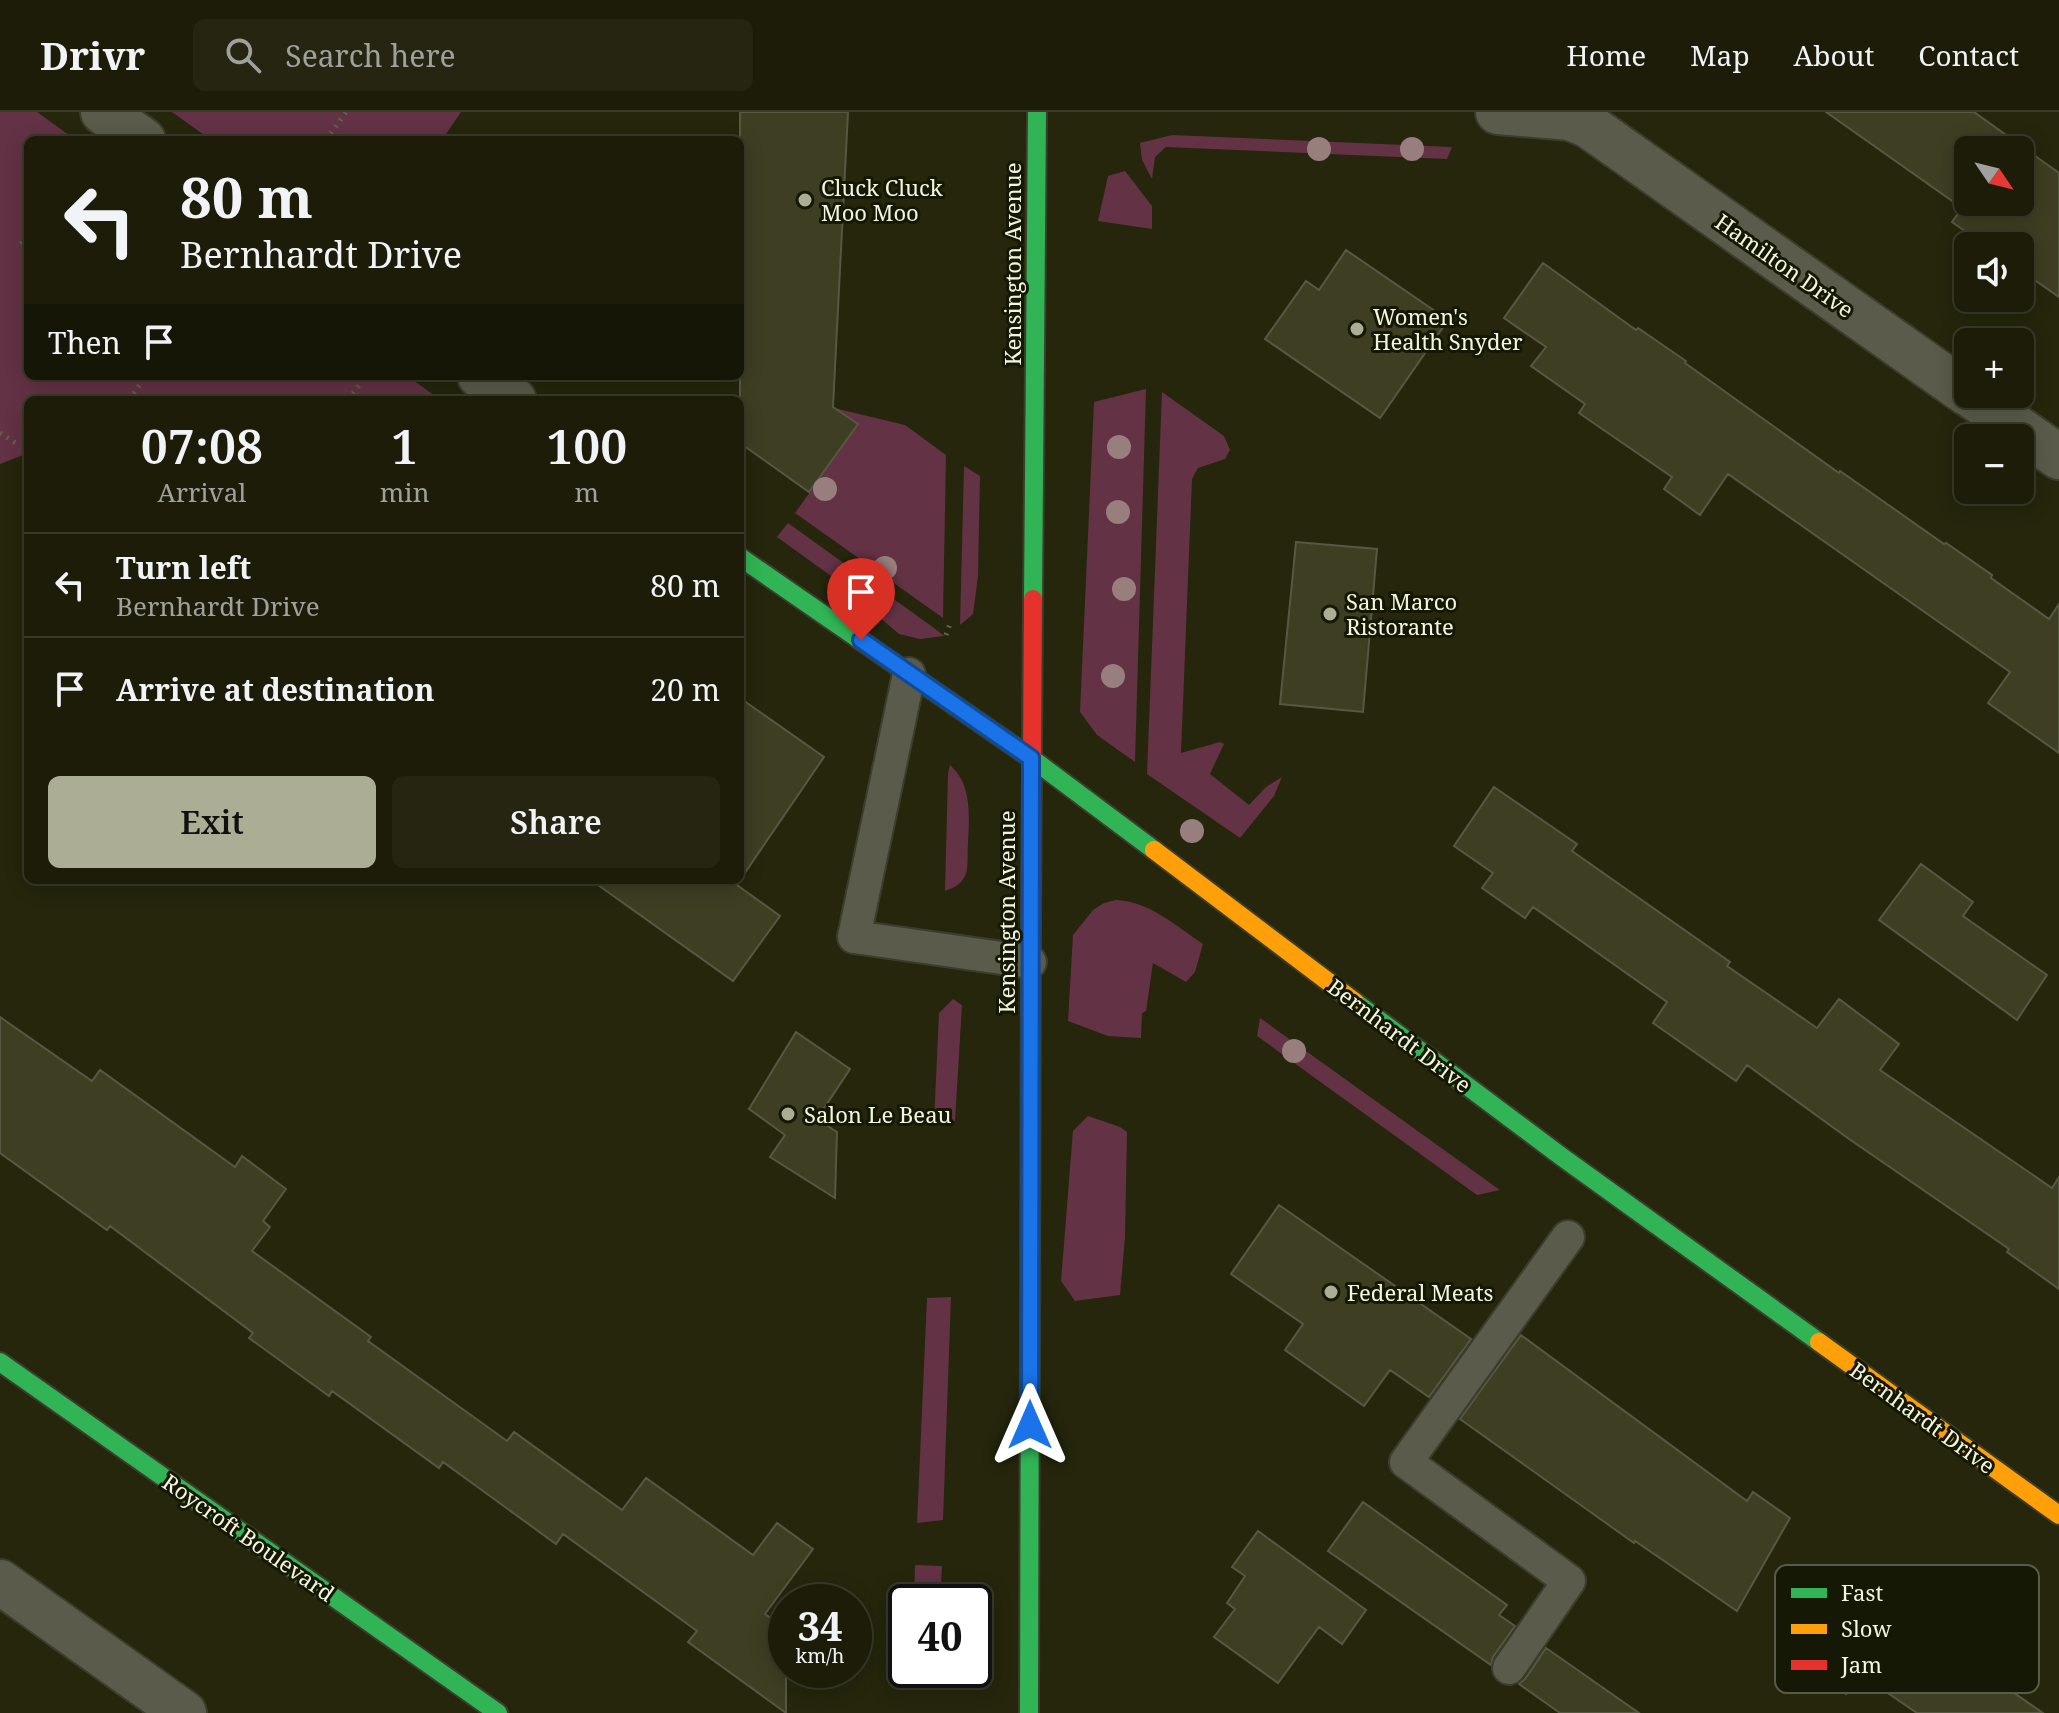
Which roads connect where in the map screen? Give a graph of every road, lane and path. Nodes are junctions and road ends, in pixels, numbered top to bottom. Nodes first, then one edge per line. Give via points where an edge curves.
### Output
1 (103, 112) edge
2 (346, 112) edge
3 (1037, 112) edge
4 (1498, 112) edge
5 (1610, 124) edge
6 (137, 136) edge
7 (329, 136) edge
8 (24, 240) edge
9 (21, 244) dead end
10 (486, 380) edge
11 (1954, 383) edge
12 (508, 396) edge
13 (1988, 408) edge
14 (0, 433) edge
15 (20, 446) dead end
16 (2059, 457) edge
17 (744, 560) edge
18 (909, 674) junction
19 (1031, 758) junction
20 (1030, 962) junction
21 (1568, 1237) dead end
22 (0, 1362) edge
23 (2059, 1515) edge
24 (0, 1582) edge
25 (1509, 1668) dead end
26 (184, 1713) edge
27 (498, 1713) edge
28 (1029, 1713) edge

1 - 6 street
2 - 7 path
3 - 19 street, Kensington Avenue
4 - 5 street, Hamilton Drive via 1570,118 1589,126
5 - 11 street, Hamilton Drive
8 - 9 path
10 - 12 street
13 - 16 street, Hamilton Drive
14 - 15 path
17 - 18 street, Bernhardt Drive
18 - 19 street, Bernhardt Drive
18 - 20 lane via 854,937
19 - 20 street, Kensington Avenue
19 - 23 street, Bernhardt Drive via 1562,1157
20 - 28 street, Kensington Avenue
21 - 25 lane via 1406,1462 1569,1581
22 - 27 street, Roycroft Boulevard
24 - 26 street

